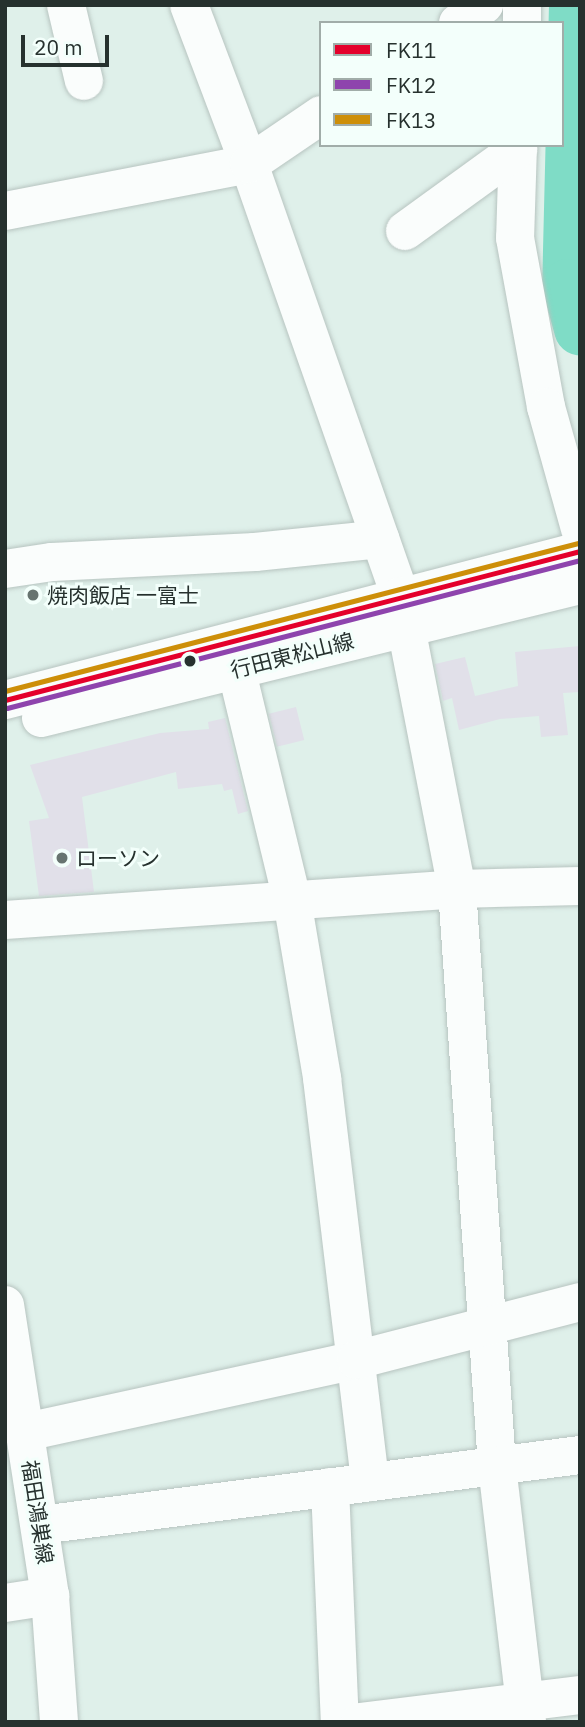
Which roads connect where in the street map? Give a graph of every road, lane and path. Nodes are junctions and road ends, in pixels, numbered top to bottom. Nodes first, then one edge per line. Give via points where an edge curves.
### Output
1 (66, 5) edge
2 (189, 5) edge
3 (484, 5) edge
4 (461, 21) edge
5 (84, 81) dead end
6 (319, 116) edge
7 (518, 147) edge
8 (249, 163) junction
9 (5, 211) edge
10 (405, 231) dead end
11 (580, 529) edge
12 (380, 539) junction
13 (580, 551) edge
14 (5, 569) edge
15 (580, 586) edge
16 (402, 611) junction
17 (236, 668) junction
18 (5, 700) edge
19 (5, 727) edge
20 (580, 886) edge
21 (457, 889) junction
22 (292, 900) junction
23 (5, 920) edge
24 (580, 1302) edge
25 (5, 1305) edge
26 (488, 1324) junction
27 (356, 1360) junction
28 (26, 1432) junction
29 (580, 1455) edge
30 (497, 1466) junction
31 (370, 1482) junction
32 (330, 1487) junction
33 (41, 1525) junction
34 (50, 1596) junction
35 (5, 1603) edge
36 (580, 1695) edge
37 (526, 1711) edge
38 (59, 1722) edge
39 (340, 1722) edge
40 (360, 1722) edge

1 - 5 street
2 - 8 street
3 - 4 street
6 - 8 street
7 - 10 street
7 - 11 street via 515,238 546,407
8 - 9 street
8 - 12 street
12 - 14 street
12 - 16 street
13 - 16 street, 行田東松山線
15 - 16 street, 行田東松山線
16 - 17 street, 行田東松山線
16 - 18 street, 行田東松山線
16 - 21 street
17 - 19 street, 行田東松山線
17 - 22 street
20 - 21 street
21 - 22 street
21 - 26 street
22 - 23 street
22 - 27 street via 322,1078
24 - 26 street
25 - 28 street, 福田鴻巣線
26 - 27 street
26 - 30 street
27 - 28 street
27 - 31 street
28 - 33 street, 福田鴻巣線
29 - 30 street
30 - 31 street
30 - 37 street
31 - 32 street
32 - 33 street
32 - 39 street
33 - 34 street, 福田鴻巣線
34 - 35 street
34 - 38 street, 福田鴻巣線
36 - 37 street
37 - 40 street

